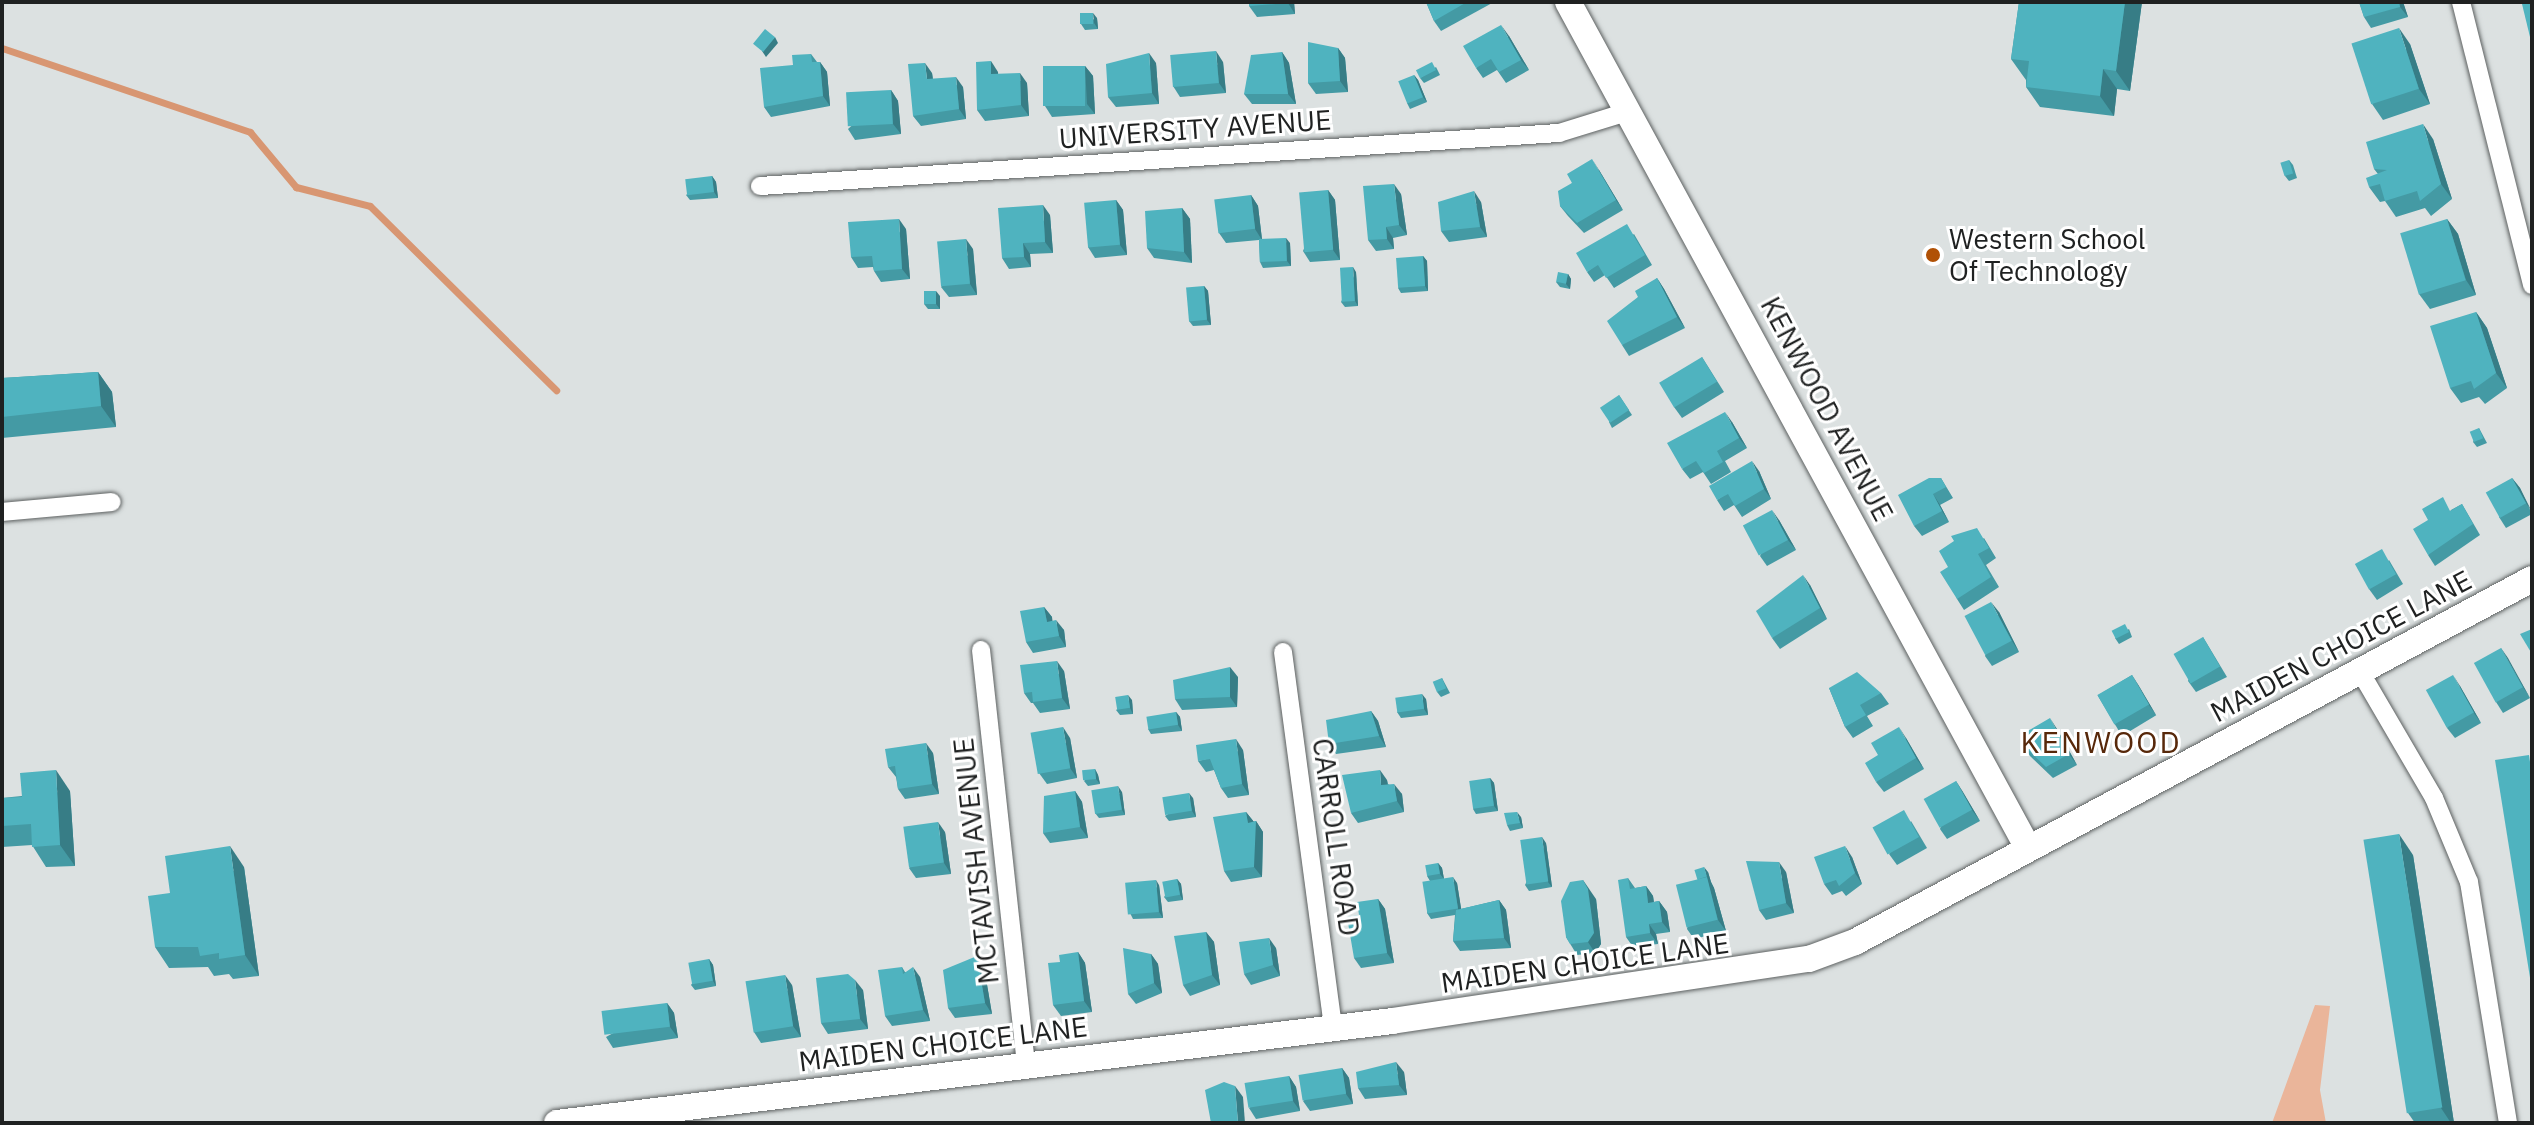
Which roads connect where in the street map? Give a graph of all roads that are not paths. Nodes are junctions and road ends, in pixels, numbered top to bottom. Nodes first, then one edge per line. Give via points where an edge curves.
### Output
1 (1568, 2) edge
2 (2461, 2) edge
3 (1630, 111) junction
4 (760, 186) dead end
5 (2532, 285) edge
6 (112, 502) dead end
7 (2, 512) edge
8 (2532, 579) edge
9 (981, 650) dead end
10 (1283, 652) dead end
11 (2361, 673) junction
12 (2028, 848) junction
13 (1333, 1029) junction
14 (1026, 1066) junction
15 (557, 1123) edge
16 (2508, 1123) edge

1 - 3 main road, KENWOOD AVENUE
2 - 5 street
3 - 4 street, UNIVERSITY AVENUE via 1559,133
3 - 12 main road, KENWOOD AVENUE
6 - 7 street
8 - 11 main road, MAIDEN CHOICE LANE
9 - 14 street, MCTAVISH AVENUE
10 - 13 street, CARROLL ROAD
11 - 12 main road, MAIDEN CHOICE LANE
11 - 16 street via 2434,798 2469,882
12 - 13 main road, MAIDEN CHOICE LANE via 1855,942 1809,959 1740,974
13 - 14 main road, MAIDEN CHOICE LANE
14 - 15 main road, MAIDEN CHOICE LANE

